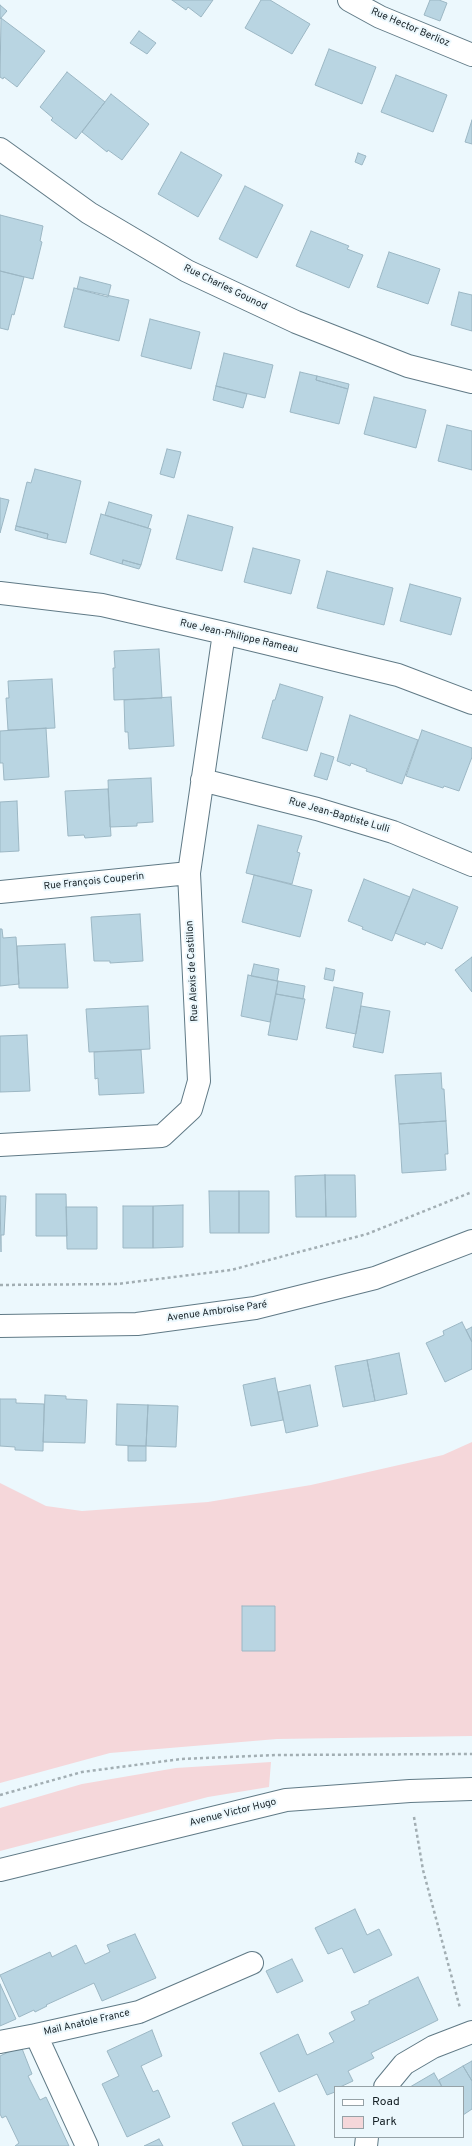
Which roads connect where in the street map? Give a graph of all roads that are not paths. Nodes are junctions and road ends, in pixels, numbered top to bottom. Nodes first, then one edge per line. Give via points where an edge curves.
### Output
1 (349, 0) edge
2 (472, 55) edge
3 (0, 149) edge
4 (472, 382) edge
5 (0, 593) edge
6 (224, 633) junction
7 (472, 703) edge
8 (202, 780) junction
9 (472, 865) edge
10 (189, 873) junction
11 (0, 892) edge
12 (0, 1145) edge
13 (472, 1241) edge
14 (0, 1326) edge
15 (472, 1789) edge
16 (0, 1870) edge
17 (252, 1963) dead end
18 (469, 2034) edge
19 (36, 2035) junction
20 (0, 2042) edge
21 (386, 2086) edge
22 (87, 2146) edge

1 - 2 street, Rue Hector Berlioz via 380,17
3 - 4 street, Rue Charles Gounod via 88,213 187,271 296,322 408,366
5 - 6 street, Rue Jean-Philippe Rameau via 102,606
6 - 7 street, Rue Jean-Philippe Rameau via 398,675
6 - 8 street, Rue Alexis de Castillon
8 - 9 street, Rue Jean-Baptiste Lulli via 317,809 393,832
8 - 10 street, Rue Alexis de Castillon
10 - 11 street, Rue François Couperin
10 - 12 street, Rue Alexis de Castillon via 199,1081 191,1109 162,1136
13 - 14 street, Avenue Ambroise Paré via 375,1278 255,1308 137,1324
15 - 16 street, Avenue Victor Hugo via 286,1800
17 - 19 street, Mail Anatole France via 139,2012
18 - 21 street via 433,2047 404,2064
19 - 20 street
19 - 22 street, Mail Anatole France

